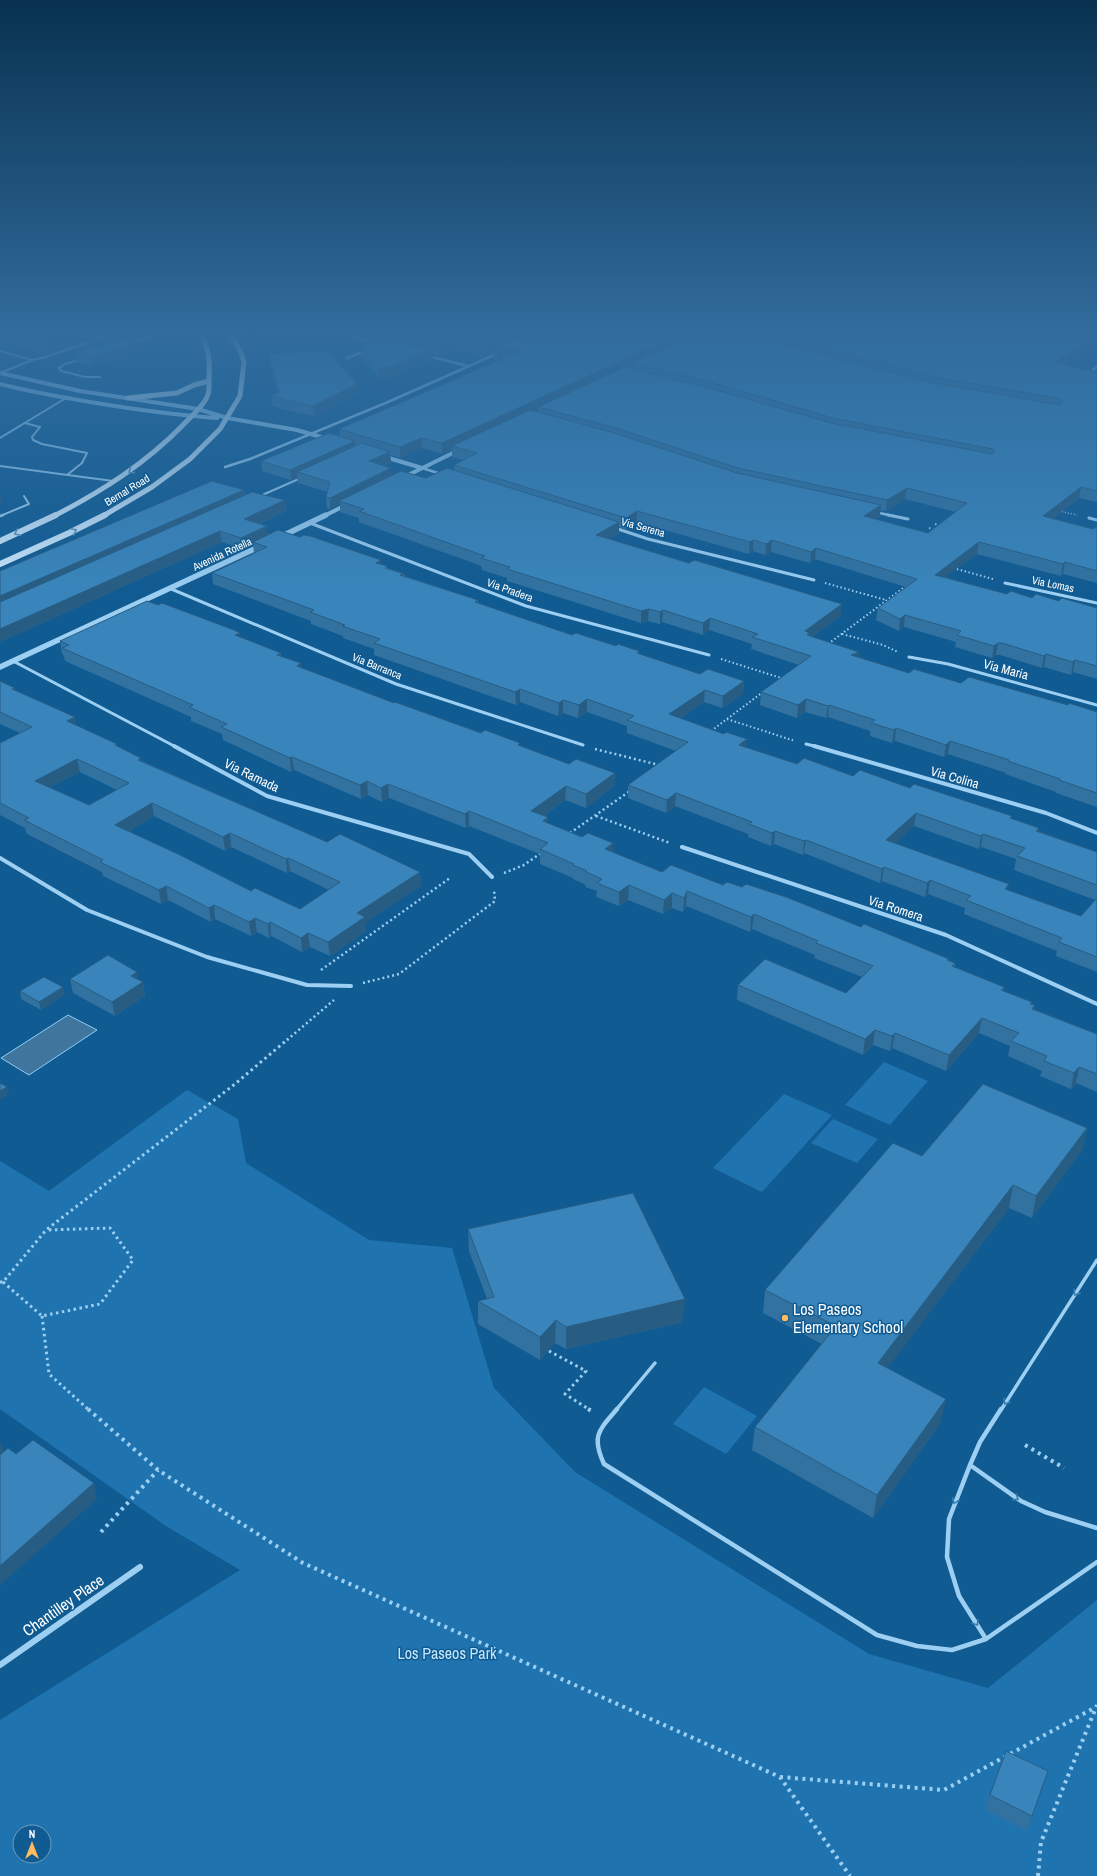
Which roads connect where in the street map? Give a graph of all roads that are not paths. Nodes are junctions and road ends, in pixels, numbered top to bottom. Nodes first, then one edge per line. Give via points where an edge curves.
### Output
1 (31, 420) edge
2 (189, 420) edge
3 (226, 420) edge
4 (236, 420) edge
5 (344, 420) edge
6 (25, 423) junction
7 (310, 433) junction
8 (0, 438) edge
9 (332, 440) edge
10 (463, 448) edge
11 (378, 455) edge
12 (0, 466) edge
13 (225, 467) dead end
14 (422, 468) junction
15 (442, 474) edge
16 (67, 475) junction
17 (304, 477) edge
18 (398, 480) edge
19 (116, 482) junction
20 (24, 496) dead end
21 (255, 498) edge
22 (351, 503) edge
23 (869, 510) edge
24 (0, 516) edge
25 (1089, 518) road end
26 (908, 519) dead end
27 (1097, 520) edge
28 (310, 523) junction
29 (612, 527) edge
30 (275, 539) edge
31 (0, 541) edge
32 (268, 542) edge
33 (0, 564) edge
34 (814, 580) road end
35 (1005, 583) road end
36 (169, 588) junction
37 (1097, 603) edge
38 (709, 655) road end
39 (910, 657) road end
40 (13, 661) junction
41 (0, 667) edge
42 (1097, 705) edge
43 (806, 744) road end
44 (583, 745) road end
45 (1097, 833) edge
46 (682, 847) road end
47 (0, 858) edge
48 (492, 877) road end
49 (351, 986) road end
50 (1097, 1004) edge
51 (1097, 1260) edge
52 (655, 1363) dead end
53 (970, 1465) junction
54 (1097, 1528) edge
55 (1097, 1562) edge
56 (140, 1567) dead end
57 (986, 1639) junction
58 (0, 1665) edge

1 - 6 lane
2 -> 19 main road, Bernal Road via 160,449
33 -> 3 main road, Bernal Road via 60,538 140,495 192,457
4 - 7 street
5 - 7 street
6 - 8 lane
6 - 16 lane via 40,427 32,437 33,440 87,453 83,463
7 - 9 street
7 - 13 street
10 - 14 street
11 - 14 street
12 - 16 lane
14 - 15 street
14 - 18 street
16 - 19 lane
17 - 21 lane
19 -> 31 main road, Bernal Road via 66,511
20 - 24 lane via 29,504
22 - 28 street
23 - 26 street
25 - 27 street
28 - 30 street
28 - 38 street, Via Pradera via 526,606
29 - 34 street, Via Serena via 648,539
32 - 36 street, Avenida Rotella
35 - 37 street, Via Lomas
36 - 40 street, Avenida Rotella
36 - 44 street, Via Barranca via 396,684
39 - 42 street, Via Maria via 948,664
40 - 41 street, Avenida Rotella
40 - 48 street, Via Ramada via 267,796 469,854
43 - 45 street, Via Colina via 1046,813
46 - 50 street, Via Romera via 946,935
47 - 49 street via 87,910 207,957 307,985
51 -> 53 lane via 980,1442
52 - 57 lane via 599,1430 597,1449 604,1464 877,1635 917,1646 952,1650
53 -> 54 lane via 1021,1501 1044,1512
53 -> 57 lane via 949,1519 947,1557 959,1596
55 - 57 lane
56 - 58 street, Chantilley Place

